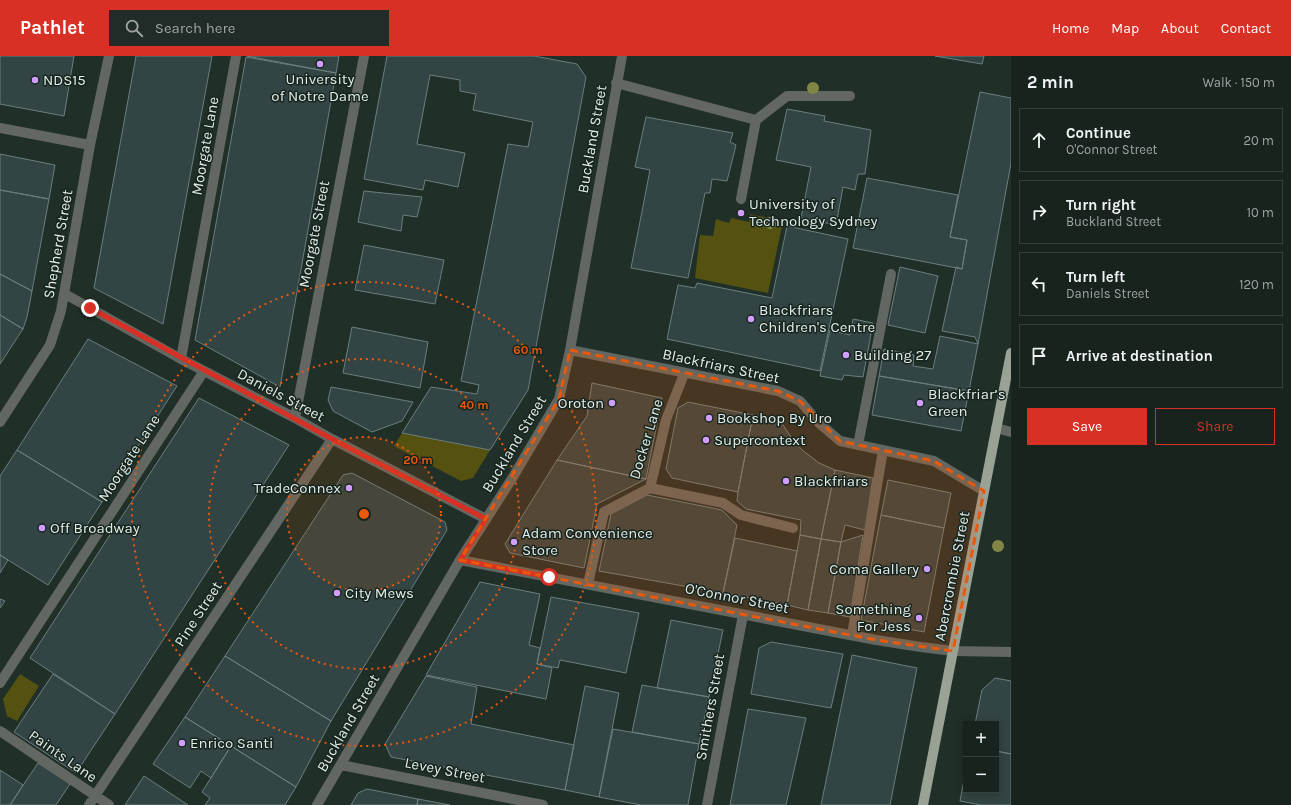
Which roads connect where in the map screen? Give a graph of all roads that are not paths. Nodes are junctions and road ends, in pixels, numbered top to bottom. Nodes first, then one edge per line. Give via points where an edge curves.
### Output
1 (109, 56) edge
2 (236, 56) edge
3 (364, 56) edge
4 (622, 56) edge
5 (616, 83) junction
6 (850, 96) dead end
7 (756, 120) junction
8 (0, 128) edge
9 (90, 145) junction
10 (741, 199) dead end
11 (891, 274) dead end
12 (65, 294) junction
13 (570, 350) junction
14 (1011, 353) edge
15 (182, 359) junction
16 (204, 371) junction
17 (684, 374) junction
18 (295, 418) junction
19 (0, 422) edge
20 (996, 428) junction
21 (1011, 432) edge
22 (332, 439) junction
23 (858, 445) junction
24 (883, 450) junction
25 (650, 488) junction
26 (984, 491) junction
27 (486, 519) junction
28 (793, 528) dead end
29 (460, 560) junction
30 (588, 584) junction
31 (743, 615) junction
32 (852, 635) junction
33 (953, 650) junction
34 (1011, 652) edge
35 (0, 683) edge
36 (0, 731) edge
37 (341, 765) junction
38 (95, 796) junction
39 (89, 805) edge
40 (109, 805) edge
41 (317, 805) edge
42 (543, 805) edge
43 (708, 805) edge
44 (924, 805) edge

1 - 9 street, Shepherd Street
2 - 15 street, Moorgate Lane
3 - 18 street, Moorgate Street
4 - 5 street, Buckland Street
5 - 7 street
5 - 13 street, Buckland Street
6 - 7 street via 787,96
7 - 10 street
8 - 9 street
9 - 12 street, Shepherd Street
11 - 23 street
12 - 15 street, Daniels Street
12 - 19 street, Shepherd Street via 50,345
13 - 17 street, Blackfriars Street
13 - 27 street, Buckland Street via 559,399
14 - 20 main road, Abercrombie Street
15 - 16 street, Daniels Street
16 - 18 street, Daniels Street
16 - 35 street, Moorgate Lane
17 - 23 street, Blackfriars Street via 778,391 800,401 818,423 840,441
17 - 25 street, Docker Lane via 666,420
18 - 22 street, Daniels Street
20 - 21 street
20 - 26 main road, Abercrombie Street
22 - 27 street, Daniels Street
22 - 38 street, Pine Street
23 - 24 street, Blackfriars Street
24 - 26 street, Blackfriars Street via 934,461
24 - 32 street
25 - 28 street via 723,502 741,515
25 - 30 street, Docker Lane via 604,512
26 - 33 main road, Abercrombie Street
27 - 29 street, Buckland Street
29 - 30 street, O'Connor Street
29 - 37 street, Buckland Street
30 - 31 street, O'Connor Street
31 - 32 street, O'Connor Street
31 - 43 street, Smithers Street
32 - 33 street, O'Connor Street
33 - 34 street, O'Connor Street
33 - 44 main road, Abercrombie Street
36 - 38 street, Paints Lane
37 - 41 street, Buckland Street
37 - 42 street, Levey Street
38 - 39 street, Pine Street
38 - 40 street, Paints Lane

